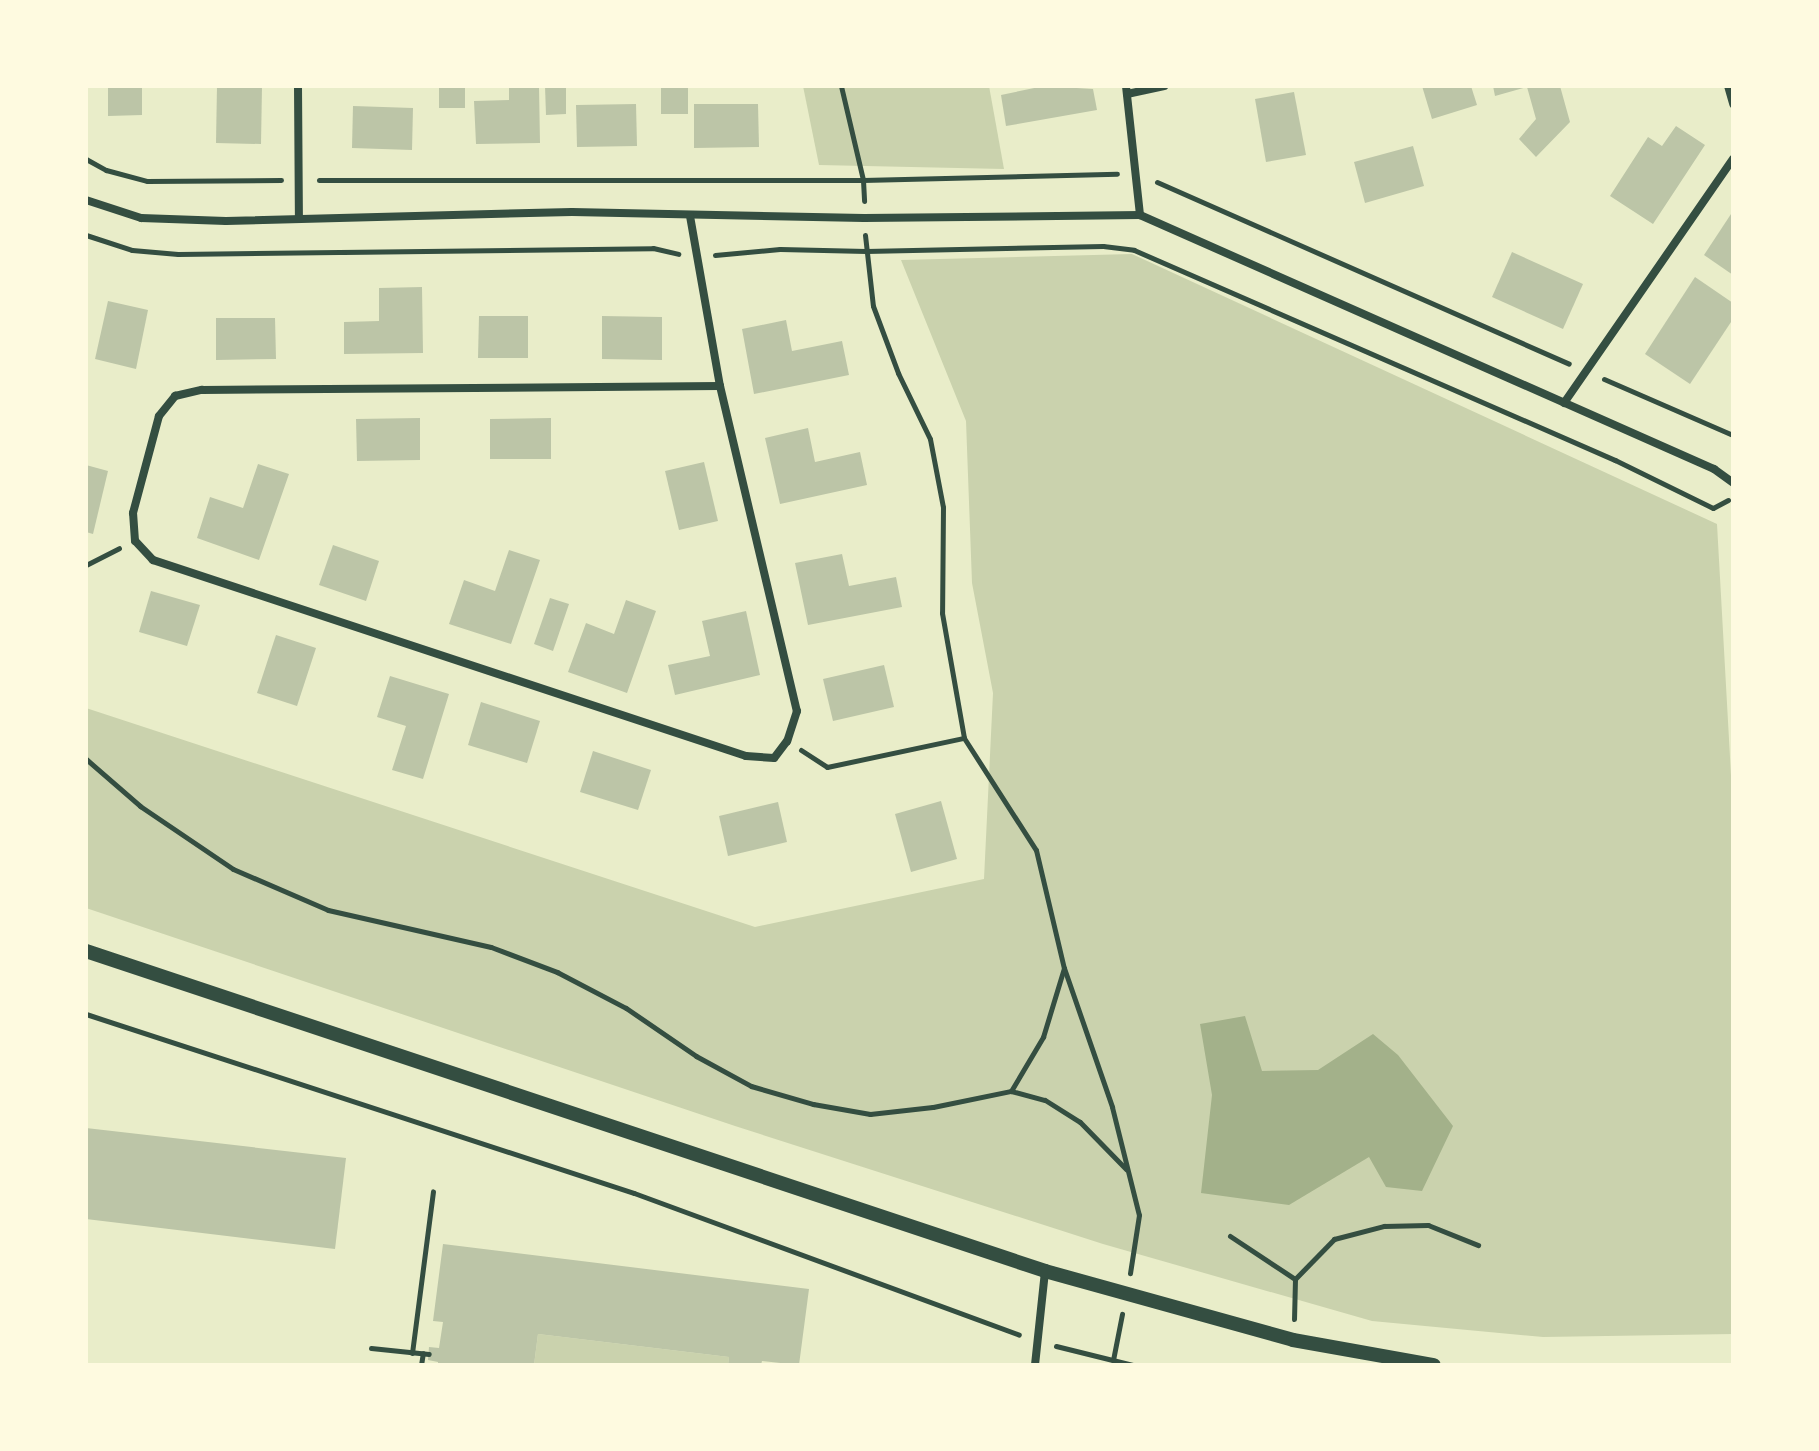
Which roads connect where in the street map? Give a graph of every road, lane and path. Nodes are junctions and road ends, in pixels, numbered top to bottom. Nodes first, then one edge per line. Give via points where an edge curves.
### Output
1 (298, 86) edge
2 (841, 86) edge
3 (1164, 86) edge
4 (1728, 86) edge
5 (1127, 90) edge
6 (1733, 104) edge
7 (1733, 159) edge
8 (86, 200) edge
9 (1140, 215) junction
10 (690, 216) junction
11 (299, 218) junction
12 (864, 218) junction
13 (86, 235) edge
14 (866, 251) junction
15 (696, 257) junction
16 (720, 386) junction
17 (1564, 403) junction
18 (1733, 427) edge
19 (1725, 431) dead end
20 (1733, 483) edge
21 (1733, 498) edge
22 (135, 541) junction
23 (86, 565) edge
24 (964, 738) junction
25 (787, 741) junction
26 (86, 759) edge
27 (86, 951) edge
28 (1064, 968) junction
29 (86, 1014) edge
30 (1011, 1091) junction
31 (1128, 1171) junction
32 (433, 1191) dead end
33 (1230, 1236) dead end
34 (1478, 1245) dead end
35 (1045, 1271) junction
36 (1295, 1279) junction
37 (1126, 1294) junction
38 (1293, 1340) junction
39 (1037, 1342) junction
40 (371, 1348) dead end
41 (412, 1353) junction
42 (1113, 1360) junction
43 (421, 1365) edge
44 (1035, 1365) edge
45 (1133, 1365) edge
46 (1434, 1365) edge

1 - 11 street
2 - 12 path via 863,180
3 - 5 street
4 - 6 street
5 - 9 street
7 - 17 street
8 - 11 street via 141,218
9 - 12 street
9 - 17 street
10 - 11 street via 572,212
10 - 12 street
10 - 15 street
12 - 14 path
13 - 15 path via 132,250 178,254 653,248
14 - 15 path via 780,249
14 - 21 path via 1103,246 1134,250 1713,508
14 - 24 path via 873,306 933,453 943,507 942,613
15 - 16 street
16 - 22 street via 202,390 175,396 159,416 133,513
16 - 25 street via 797,711
17 - 20 street via 1714,469
18 - 19 path
22 - 23 path
22 - 25 street via 153,560 746,756 774,758
24 - 25 path via 827,767
24 - 28 path via 1036,850
26 - 30 path via 140,806 233,869 328,910 491,947 557,972 751,1086 870,1114
27 - 35 street
28 - 30 path via 1043,1037
28 - 31 path
29 - 39 path via 634,1193
30 - 31 path via 1045,1100 1080,1122
31 - 37 path via 1139,1215
32 - 41 path
33 - 36 path
34 - 36 path via 1428,1225 1384,1226 1334,1239
35 - 37 street
35 - 39 street
36 - 38 path
37 - 38 street
37 - 42 path
38 - 46 street
39 - 42 path
39 - 44 street
40 - 41 path
41 - 43 path via 426,1354
42 - 45 path

